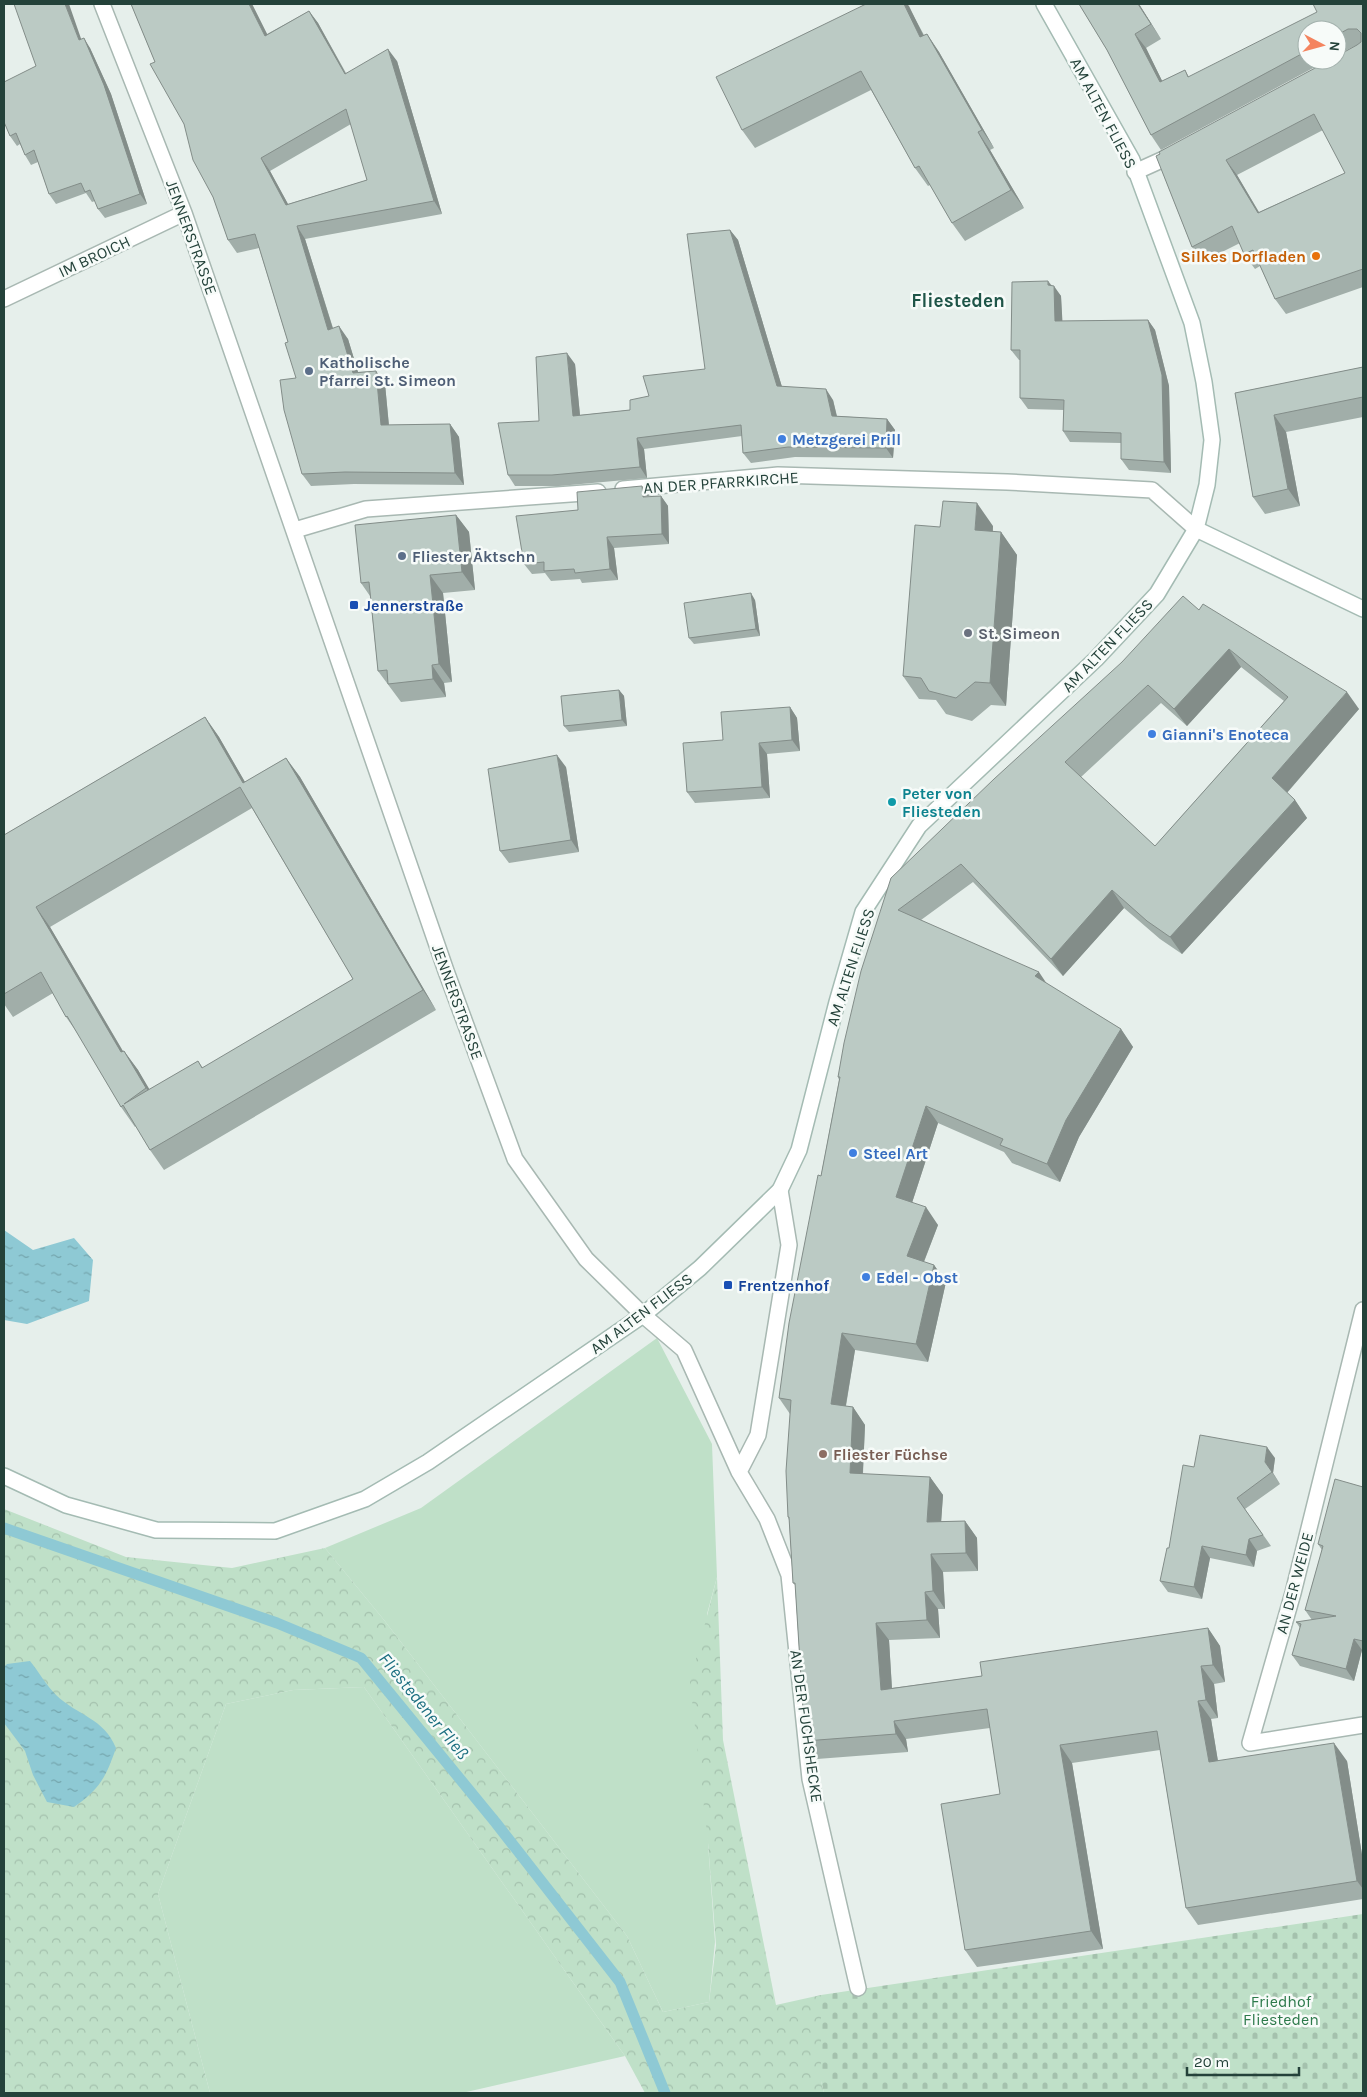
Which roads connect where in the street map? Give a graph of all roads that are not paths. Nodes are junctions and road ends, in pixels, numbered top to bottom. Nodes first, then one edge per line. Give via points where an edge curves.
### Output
1 (102, 4) edge
2 (1044, 4) edge
3 (1191, 145) edge
4 (1135, 172) junction
5 (184, 213) junction
6 (4, 299) edge
7 (1196, 529) junction
8 (295, 530) junction
9 (1363, 609) edge
10 (780, 1190) junction
11 (1363, 1310) edge
12 (644, 1315) junction
13 (739, 1472) junction
14 (4, 1476) edge
15 (1363, 1726) edge
16 (858, 1988) dead end

1 - 5 street, JENNERSTRASSE
2 - 4 street, AM ALTEN FLIESS via 1132,160
3 - 4 street
4 - 7 street, AM ALTEN FLIESS via 1192,323 1204,382 1212,440 1207,485
5 - 6 street, IM BROICH
5 - 8 street, JENNERSTRASSE
7 - 8 street, AN DER PFARRKIRCHE via 1152,490 778,475 530,498 366,509
7 - 9 street, AN DER PFARRKIRCHE
7 - 10 street, AM ALTEN FLIESS via 1157,594 1096,659 919,826 864,912 799,1150
8 - 12 street, JENNERSTRASSE via 443,962 515,1160 586,1259
10 - 12 street, AM ALTEN FLIESS via 700,1268
10 - 13 street via 789,1245 758,1435
11 - 15 street, AN DER WEIDE via 1293,1593 1250,1743
12 - 13 street, AN DER FUCHSHECKE via 684,1350
12 - 14 street, AM ALTEN FLIESS via 428,1462 366,1498 275,1531 156,1530 66,1504
13 - 16 street, AN DER FUCHSHECKE via 767,1519 789,1575 810,1779

